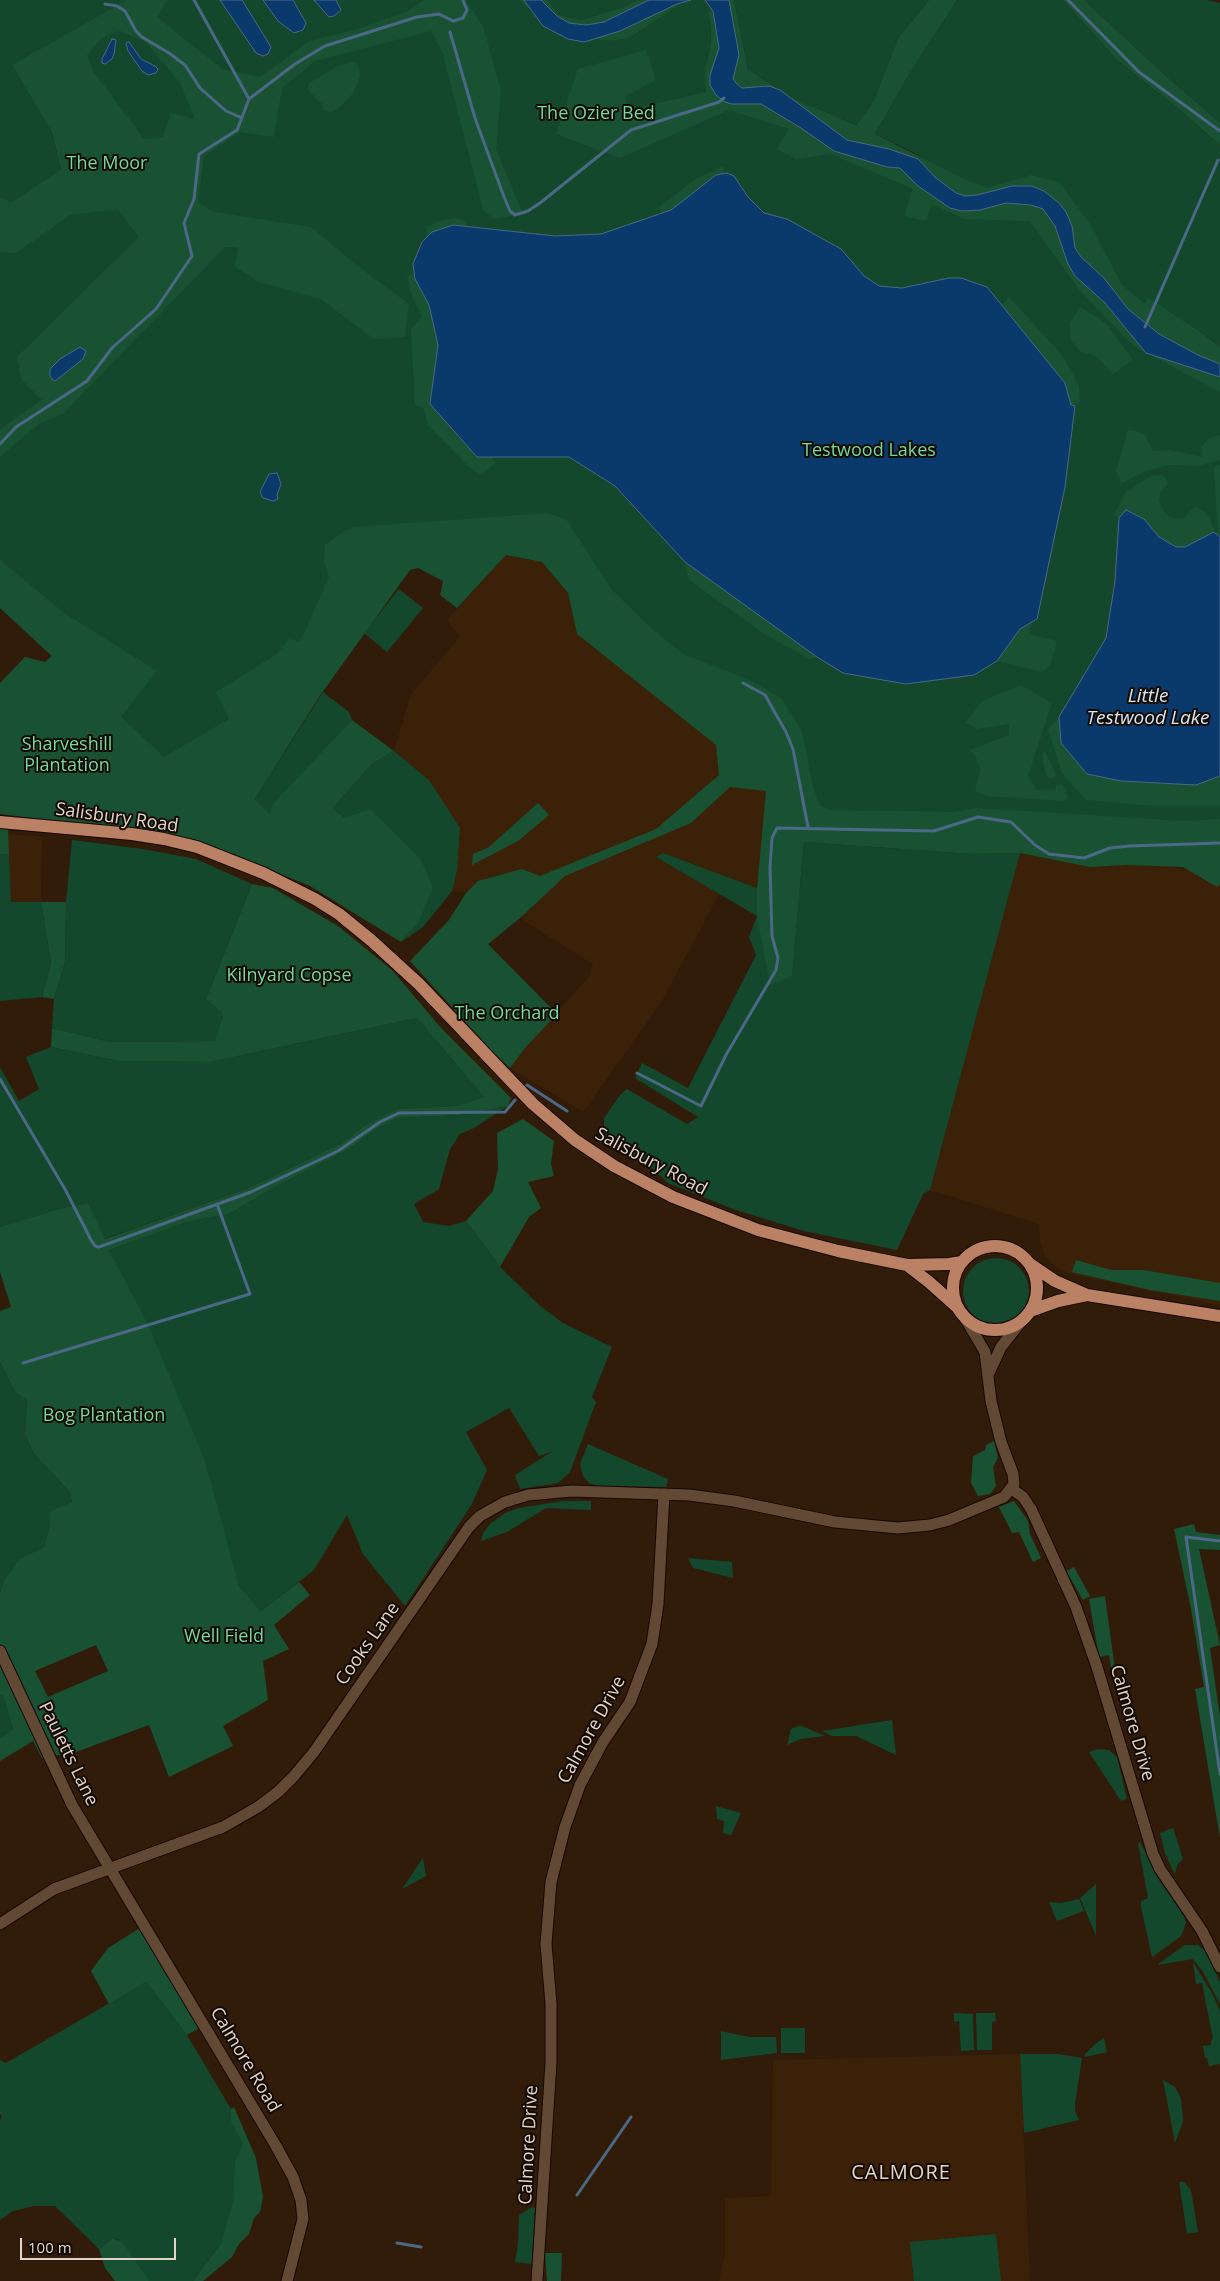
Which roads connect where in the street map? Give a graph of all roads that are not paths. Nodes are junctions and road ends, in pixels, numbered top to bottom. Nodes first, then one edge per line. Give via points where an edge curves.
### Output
1 (0, 822) edge
2 (962, 1262) junction
3 (1028, 1263) junction
4 (907, 1265) junction
5 (1087, 1295) junction
6 (957, 1307) junction
7 (1026, 1315) junction
8 (1220, 1316) edge
9 (965, 1318) junction
10 (988, 1374) junction
11 (1012, 1489) junction
12 (664, 1494) junction
13 (0, 1651) edge
14 (110, 1869) junction
15 (0, 1924) edge
16 (1220, 1967) edge
17 (287, 2281) edge
18 (537, 2281) edge

1 - 4 main road, Salisbury Road via 164,839 241,863 289,885 339,914 397,962 533,1104 614,1166 673,1197 751,1228
2 - 3 main road via 979,1249 1002,1247 1014,1250
2 - 4 main road, Salisbury Road
2 - 6 main road via 952,1288
3 - 5 main road via 1055,1281
3 - 7 main road via 1036,1287 1034,1302
4 - 6 main road, Salisbury Road
5 - 7 main road via 1058,1301
5 - 8 main road
6 - 9 main road
7 - 9 main road via 998,1330 980,1328
7 - 10 street via 1001,1347
9 - 10 street via 985,1352
10 - 11 street via 995,1418 1013,1474
11 - 12 street via 1004,1497 963,1515 930,1525 898,1528 842,1523 734,1501
11 - 16 street, Calmore Drive via 1031,1509 1080,1615 1153,1854 1202,1931
12 - 14 street, Cooks Lane via 547,1492 518,1498 480,1516 460,1540 328,1733 294,1776 264,1802 224,1827
12 - 18 street, Calmore Drive via 658,1604 652,1644 630,1702 580,1785 551,1882 546,1944 551,2062
13 - 14 street, Pauletts Lane via 69,1799
14 - 15 street, Cooks Lane via 54,1889
14 - 17 street, Calmore Road via 293,2177 303,2219

